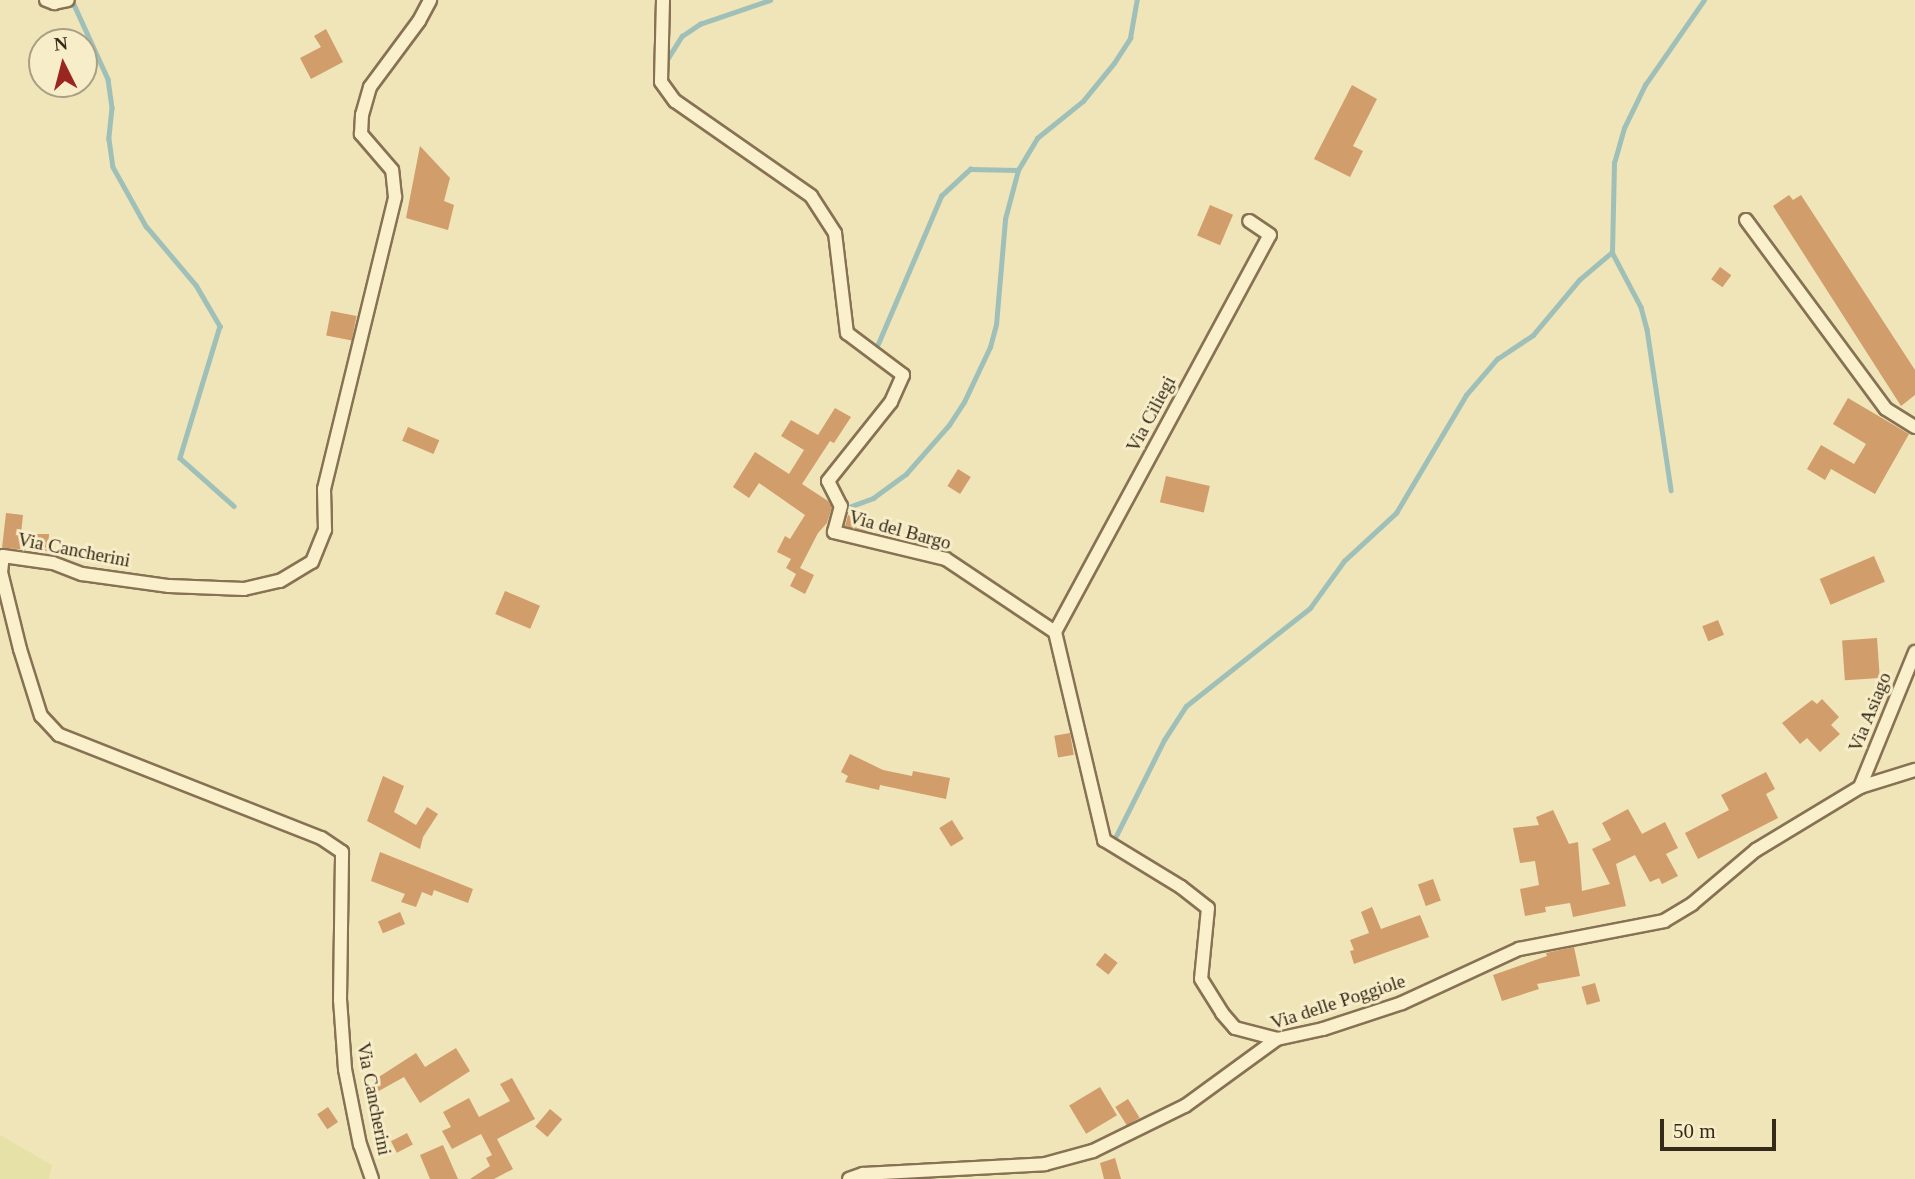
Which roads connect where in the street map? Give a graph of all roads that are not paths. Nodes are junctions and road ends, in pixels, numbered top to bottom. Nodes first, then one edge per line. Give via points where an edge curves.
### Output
1 (46, 0) edge
2 (68, 0) edge
3 (430, 0) edge
4 (663, 0) edge
5 (1249, 220) dead end
6 (1746, 220) dead end
7 (1915, 427) edge
8 (1, 555) edge
9 (1055, 632) junction
10 (1915, 652) edge
11 (1915, 770) edge
12 (1860, 787) junction
13 (1277, 1039) junction
14 (372, 1179) edge
15 (849, 1179) edge

1 - 2 street
3 - 8 street, Via Cancherini via 370,87 362,115 361,134 392,170 395,197 324,489 325,530 312,562 281,581 244,589 169,586 82,574 53,563
4 - 9 street, Via del Bargo via 661,82 675,101 811,196 835,233 847,333 904,375 891,402 828,481 841,506 834,532 946,559
5 - 9 street, Via Ciliegi via 1270,235
6 - 7 street via 1886,410
8 - 14 street, Via Cancherini via 20,649 41,716 59,735 321,838 342,852 340,1000 345,1069 360,1145
9 - 13 street via 1104,840 1208,908 1201,979 1235,1028
10 - 12 street, Via Asiago
11 - 12 street, Via delle Poggiole
12 - 13 street, Via delle Poggiole via 1756,850 1692,904 1664,921 1519,949 1402,1003
13 - 15 street, Via delle Poggiole via 1185,1106 1093,1151 1045,1164 863,1174

